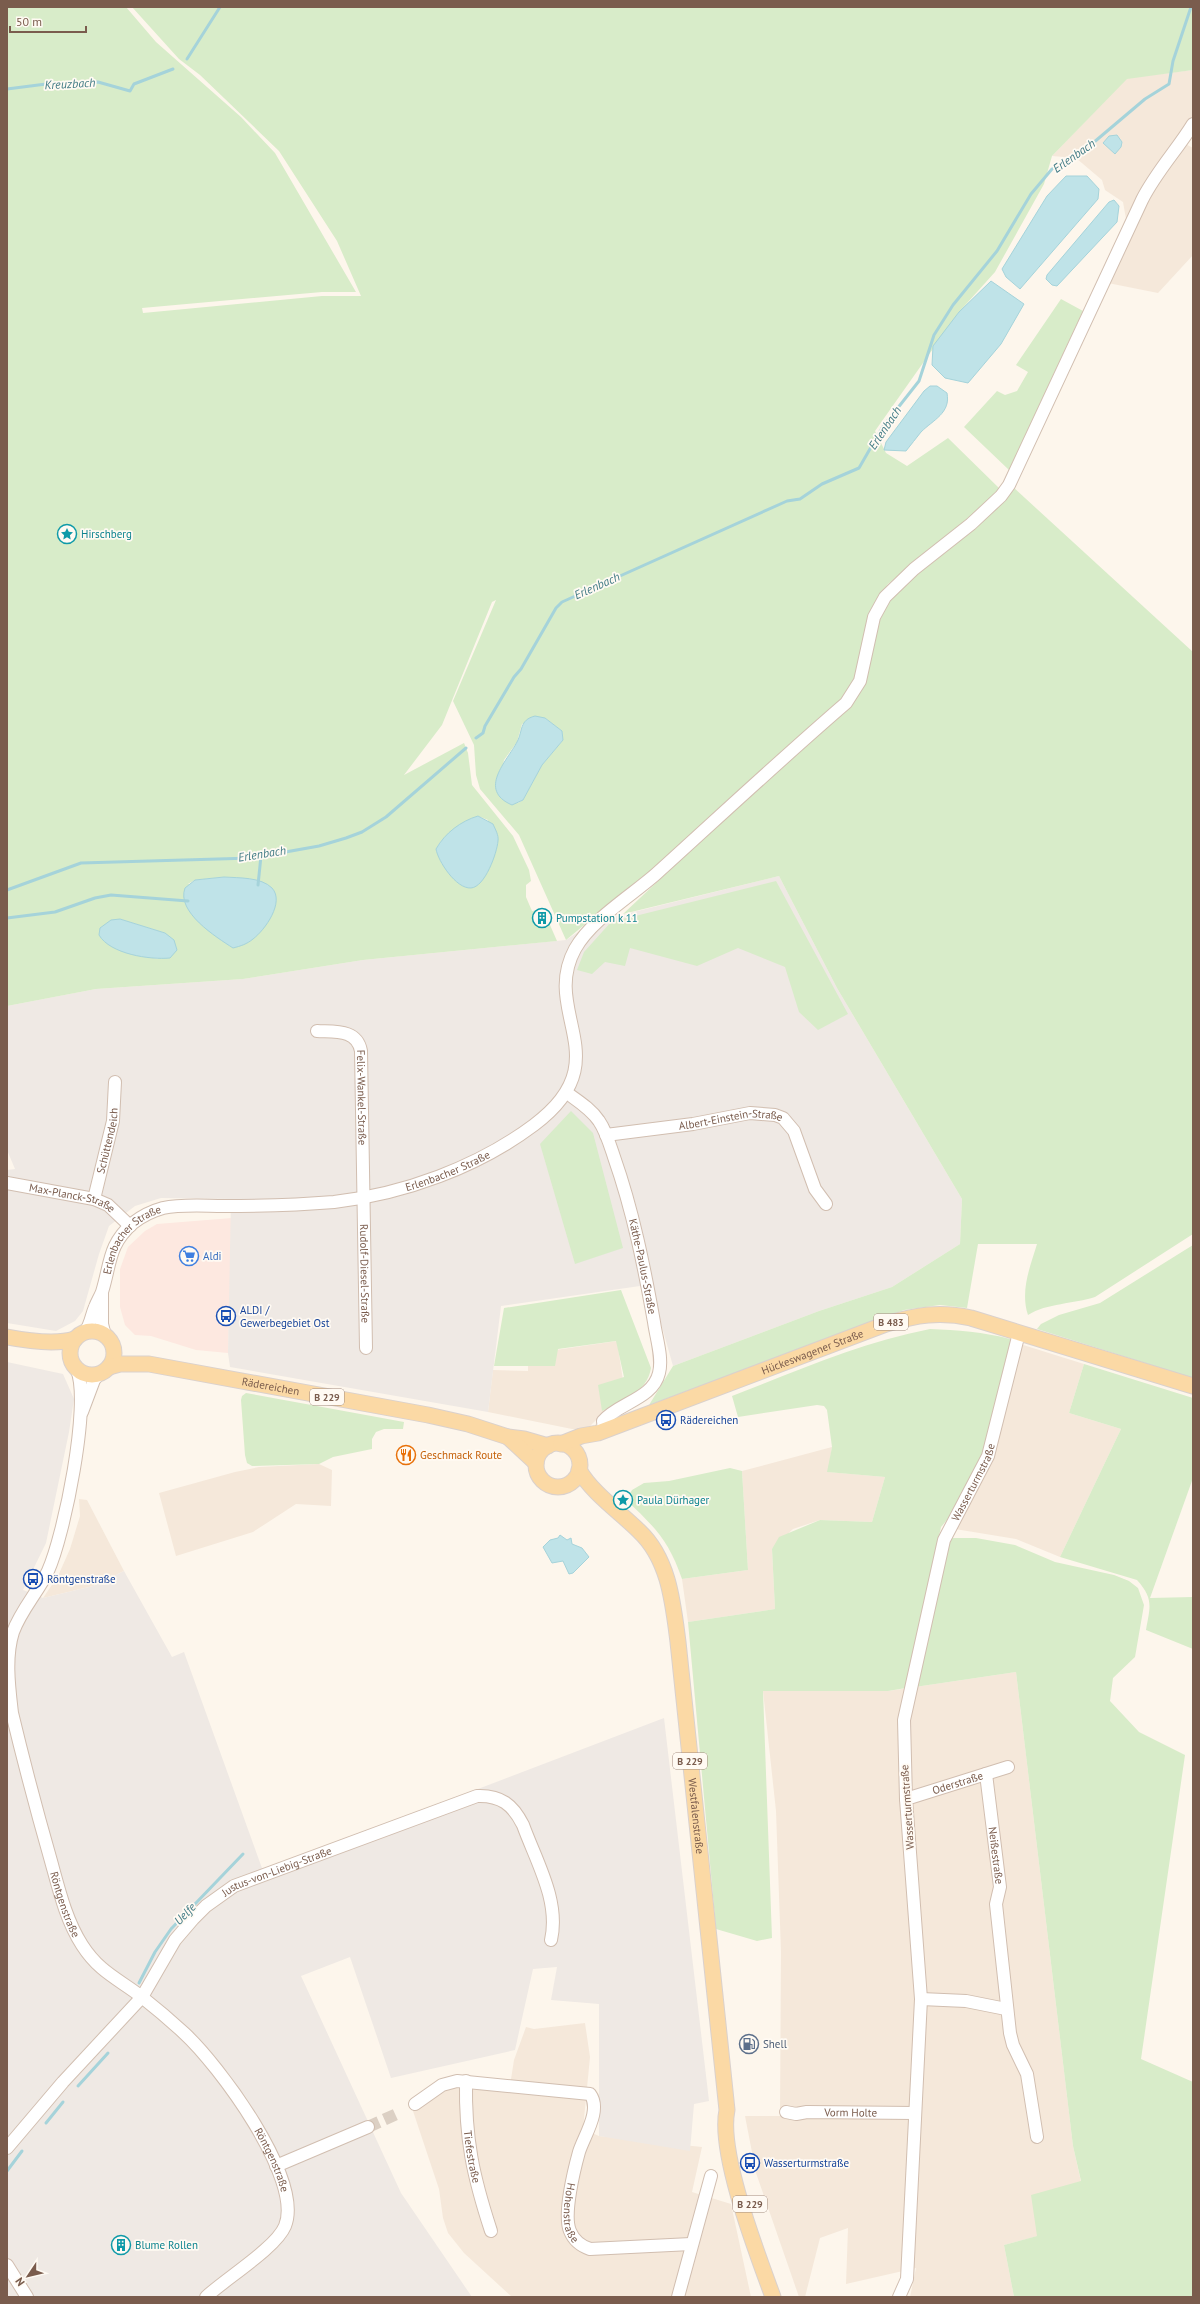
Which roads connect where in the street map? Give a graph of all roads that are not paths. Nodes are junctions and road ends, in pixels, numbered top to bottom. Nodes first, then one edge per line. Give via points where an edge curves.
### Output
1 (1193, 124) edge
2 (317, 1031) dead end
3 (115, 1082) dead end
4 (567, 1093) junction
5 (606, 1135) junction
6 (7, 1183) edge
7 (94, 1198) junction
8 (362, 1198) junction
9 (826, 1204) dead end
10 (130, 1226) junction
11 (102, 1293) junction
12 (1019, 1333) junction
13 (80, 1336) junction
14 (7, 1337) edge
15 (25, 1340) junction
16 (109, 1342) junction
17 (366, 1348) dead end
18 (149, 1364) junction
19 (74, 1365) junction
20 (104, 1370) junction
21 (1193, 1386) edge
22 (82, 1413) junction
23 (601, 1431) junction
24 (508, 1437) junction
25 (554, 1445) junction
26 (536, 1463) junction
27 (578, 1463) junction
28 (566, 1485) junction
29 (603, 1499) junction
30 (10, 1630) edge
31 (1008, 1767) dead end
32 (986, 1774) junction
33 (906, 1799) junction
34 (551, 1940) dead end
35 (142, 1997) junction
36 (921, 1999) junction
37 (1006, 2009) junction
38 (466, 2081) junction
39 (415, 2104) dead end
40 (728, 2110) junction
41 (786, 2112) dead end
42 (915, 2113) junction
43 (368, 2127) tunnel mouth
44 (1037, 2137) dead end
45 (7, 2148) edge
46 (276, 2166) junction
47 (711, 2176) dead end
48 (491, 2231) dead end
49 (691, 2244) junction
50 (7, 2265) edge
51 (27, 2297) edge
52 (206, 2297) edge
53 (678, 2297) edge
54 (773, 2297) edge
55 (783, 2297) edge
56 (900, 2297) edge

1 - 4 street via 1150,182 1009,485 1001,496 971,524 914,569 885,597 874,617 860,681 846,703 588,932 576,948 566,977 577,1048 577,1058
2 - 8 street, Felix-Wankel-Straße via 346,1032 360,1044
3 - 7 street, Schüttendeich via 113,1121
4 - 5 street, Käthe-Paulus-Straße via 589,1110 599,1121
4 - 8 street, Erlenbacher Straße via 532,1126 481,1156 422,1181
5 - 9 street, Albert-Einstein-Straße via 693,1124 750,1112 775,1115 783,1118 794,1131 815,1189
5 - 23 street, Käthe-Paulus-Straße via 633,1218 650,1298 660,1366 659,1374 648,1390 611,1412 603,1421
6 - 7 street, Max-Planck-Straße
7 - 10 street, Max-Planck-Straße via 108,1205
8 - 10 street, Erlenbacher Straße via 308,1204 174,1206 148,1214
8 - 17 street, Rudolf-Diesel-Straße
10 - 11 street, Erlenbacher Straße via 110,1254
11 - 13 street, Erlenbacher Straße via 94,1309 90,1326
11 - 16 street, Erlenbacher Straße via 102,1324
12 - 21 main road, Hückeswagener Straße / B 483
12 - 23 main road, Hückeswagener Straße / B 483 via 954,1314 915,1315 828,1345
12 - 33 street, Wasserturmstraße via 988,1456 944,1540 904,1720
13 - 15 main road via 62,1341
13 - 16 main road via 96,1332
13 - 19 main road via 70,1351
14 - 15 main road
15 - 19 main road via 65,1355
16 - 18 main road, Rädereichen / B 229
16 - 20 main road via 113,1357
18 - 20 main road, Rädereichen / B 229 via 120,1364
18 - 24 main road, Rädereichen / B 229 via 428,1415 487,1429
19 - 20 main road via 87,1375
19 - 22 street, Röntgenstraße via 80,1378
20 - 22 street, Röntgenstraße via 94,1380
22 - 30 street, Röntgenstraße via 62,1533 47,1572
23 - 25 main road, Hückeswagener Straße / B 483
23 - 27 main road, Hückeswagener Straße / B 483 via 583,1445
24 - 25 main road, Rädereichen / B 229
24 - 26 main road, Rädereichen / B 229
25 - 26 main road via 540,1453
25 - 27 main road via 571,1448
26 - 28 main road via 543,1482 557,1487
27 - 28 main road via 574,1479
27 - 29 main road, Westfalenstraße / B 229
28 - 29 main road, Westfalenstraße / B 229
29 - 40 main road, Westfalenstraße / B 229 via 651,1544 664,1569 674,1610
30 - 35 street, Röntgenstraße via 8,1681 12,1713 64,1907 71,1926 92,1959 119,1983
31 - 32 street, Oderstraße
32 - 33 street, Oderstraße
32 - 37 street, Neißestraße via 1000,1887 996,1904
33 - 36 street, Wasserturmstraße
34 - 35 street, Justus-von-Liebig-Straße via 554,1911 516,1812 504,1800 490,1795 478,1796 234,1886 192,1919 176,1940
35 - 45 street, Justus-von-Liebig-Straße via 63,2082
35 - 46 street, Röntgenstraße via 185,2034 219,2071 247,2111
36 - 37 street via 966,2001
36 - 42 street, Wasserturmstraße
37 - 44 street, Neißestraße via 1013,2045 1028,2074
38 - 39 street via 442,2085
38 - 48 street, Tiefestraße via 466,2123 470,2155 477,2188
38 - 49 street, Hohenstraße via 590,2094 594,2099 593,2112 575,2168 567,2222 576,2241 590,2249
40 - 54 main road, Westfalenstraße / B 229 via 725,2130 738,2190
40 - 55 main road, Westfalenstraße / B 229 via 736,2129 744,2186
41 - 42 street, Vorm Holte
42 - 56 street, Wasserturmstraße via 907,2279
43 - 46 street
46 - 52 street, Röntgenstraße via 288,2206 285,2227 268,2247
47 - 49 street
49 - 53 street
50 - 51 street

